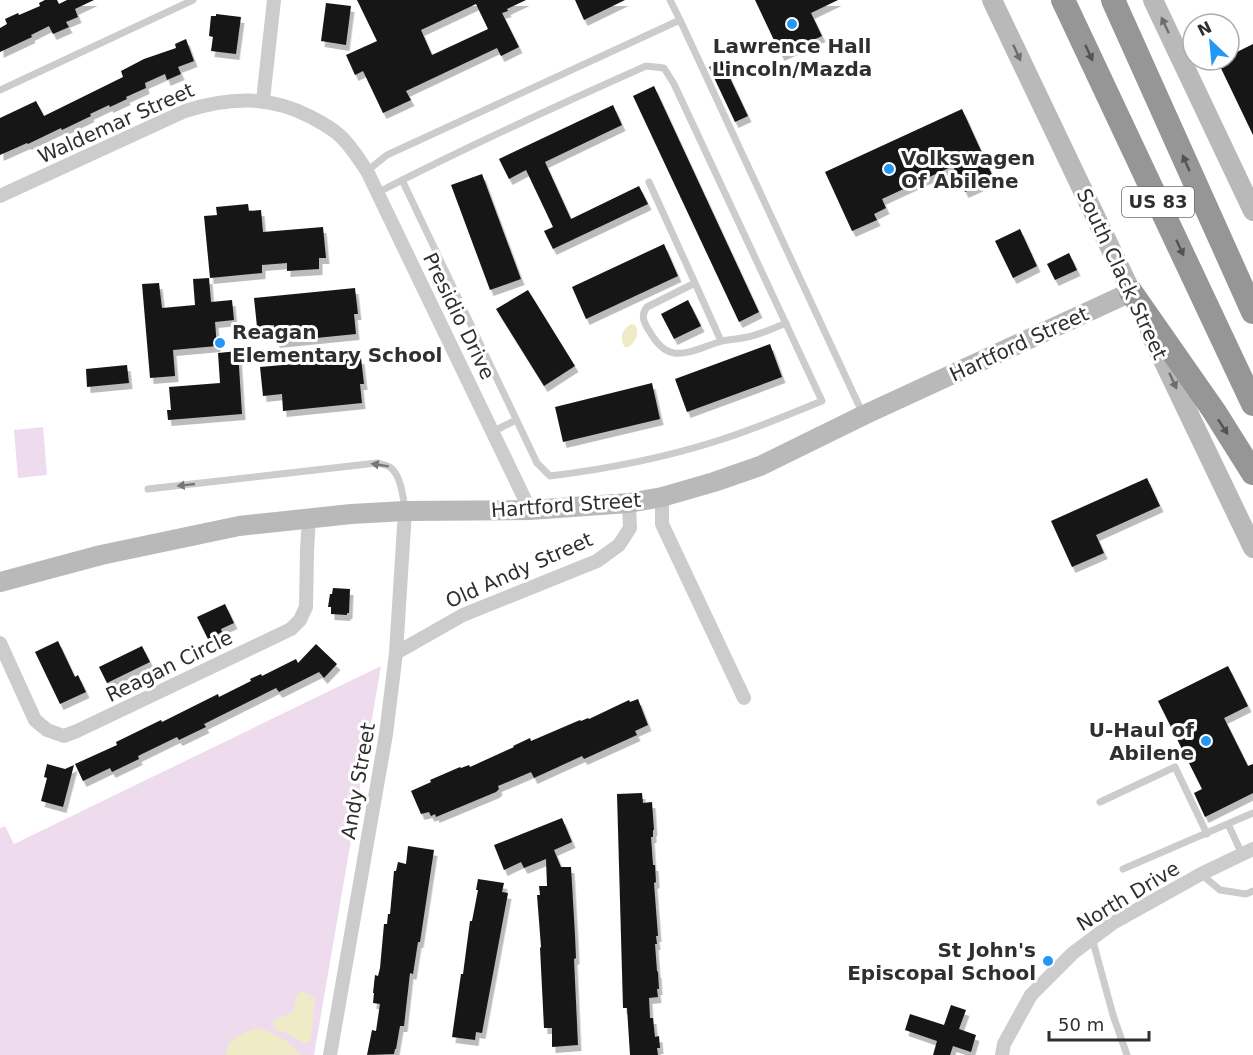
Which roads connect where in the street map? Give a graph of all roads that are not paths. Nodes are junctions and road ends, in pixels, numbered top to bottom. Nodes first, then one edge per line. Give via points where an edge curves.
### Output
1 (193, 0) edge
2 (274, 0) edge
3 (670, 0) edge
4 (992, 0) edge
5 (1063, 0) edge
6 (1113, 0) edge
7 (1153, 0) edge
8 (680, 21) junction
9 (0, 90) edge
10 (263, 100) junction
11 (347, 143) joint
12 (367, 171) junction
13 (402, 180) junction
14 (649, 182) dead end
15 (377, 193) junction
16 (0, 196) edge
17 (1253, 211) edge
18 (695, 284) junction
19 (1131, 292) junction
20 (1253, 312) edge
21 (786, 323) junction
22 (721, 341) junction
23 (1253, 404) edge
24 (864, 415) junction
25 (516, 420) junction
26 (492, 432) junction
27 (1253, 473) edge
28 (148, 489) dead end
29 (662, 497) junction
30 (629, 503) junction
31 (530, 510) junction
32 (405, 511) junction
33 (309, 517) junction
34 (1253, 548) edge
35 (0, 582) edge
36 (0, 643) edge
37 (396, 653) junction
38 (744, 698) dead end
39 (1100, 802) dead end
40 (1253, 813) edge
41 (1228, 824) junction
42 (1207, 834) junction
43 (1247, 852) edge
44 (1123, 869) dead end
45 (1201, 874) junction
46 (1253, 891) edge
47 (1092, 938) junction
48 (330, 1055) edge
49 (1002, 1055) edge
50 (1128, 1055) edge

1 - 9 lane
2 - 10 street
3 - 8 lane
4 -> 19 street, South Clack Street
5 -> 23 highway, US 83
20 -> 6 highway, US 83
17 -> 7 street
8 - 12 lane via 387,156
8 - 24 lane
10 - 11 street, Waldemar Street via 308,115
10 - 16 street, Waldemar Street via 231,100 185,111
11 - 12 street, Presidio Drive
12 - 15 street, Presidio Drive
13 - 15 lane
13 - 21 lane via 646,66 664,68
13 - 25 lane
14 - 18 lane
15 - 26 street, Presidio Drive
18 - 22 lane
18 - 22 lane via 647,307 644,322 658,343 672,352 689,352
19 - 24 street, Hartford Street
19 -> 27 highway
19 -> 34 street, South Clack Street
21 - 22 lane
21 - 25 lane via 822,401 773,422 647,460 550,476 537,463
24 - 29 street, Hartford Street via 759,466
25 - 26 lane
26 - 31 street, Presidio Drive
32 -> 28 lane via 396,475 390,467 377,463
29 - 30 street, Hartford Street
29 - 38 street via 662,524
30 - 31 street, Hartford Street
30 - 37 street, Old Andy Street via 630,528 619,545 597,561 463,615
31 - 32 street, Hartford Street
32 - 33 street, Hartford Street
32 - 37 street, Andy Street
33 - 35 street, Hartford Street via 206,532
33 - 36 street, Reagan Circle via 306,607 291,629 77,731 64,736 35,720
37 - 48 street, Andy Street via 386,734
39 - 42 lane via 1175,766
40 - 41 lane
41 - 42 lane
41 - 43 lane
42 - 44 lane
43 - 45 street, North Drive
45 - 46 lane via 1220,890 1246,894
45 - 47 street, North Drive
47 - 49 street, North Drive via 1031,995
47 - 50 lane

